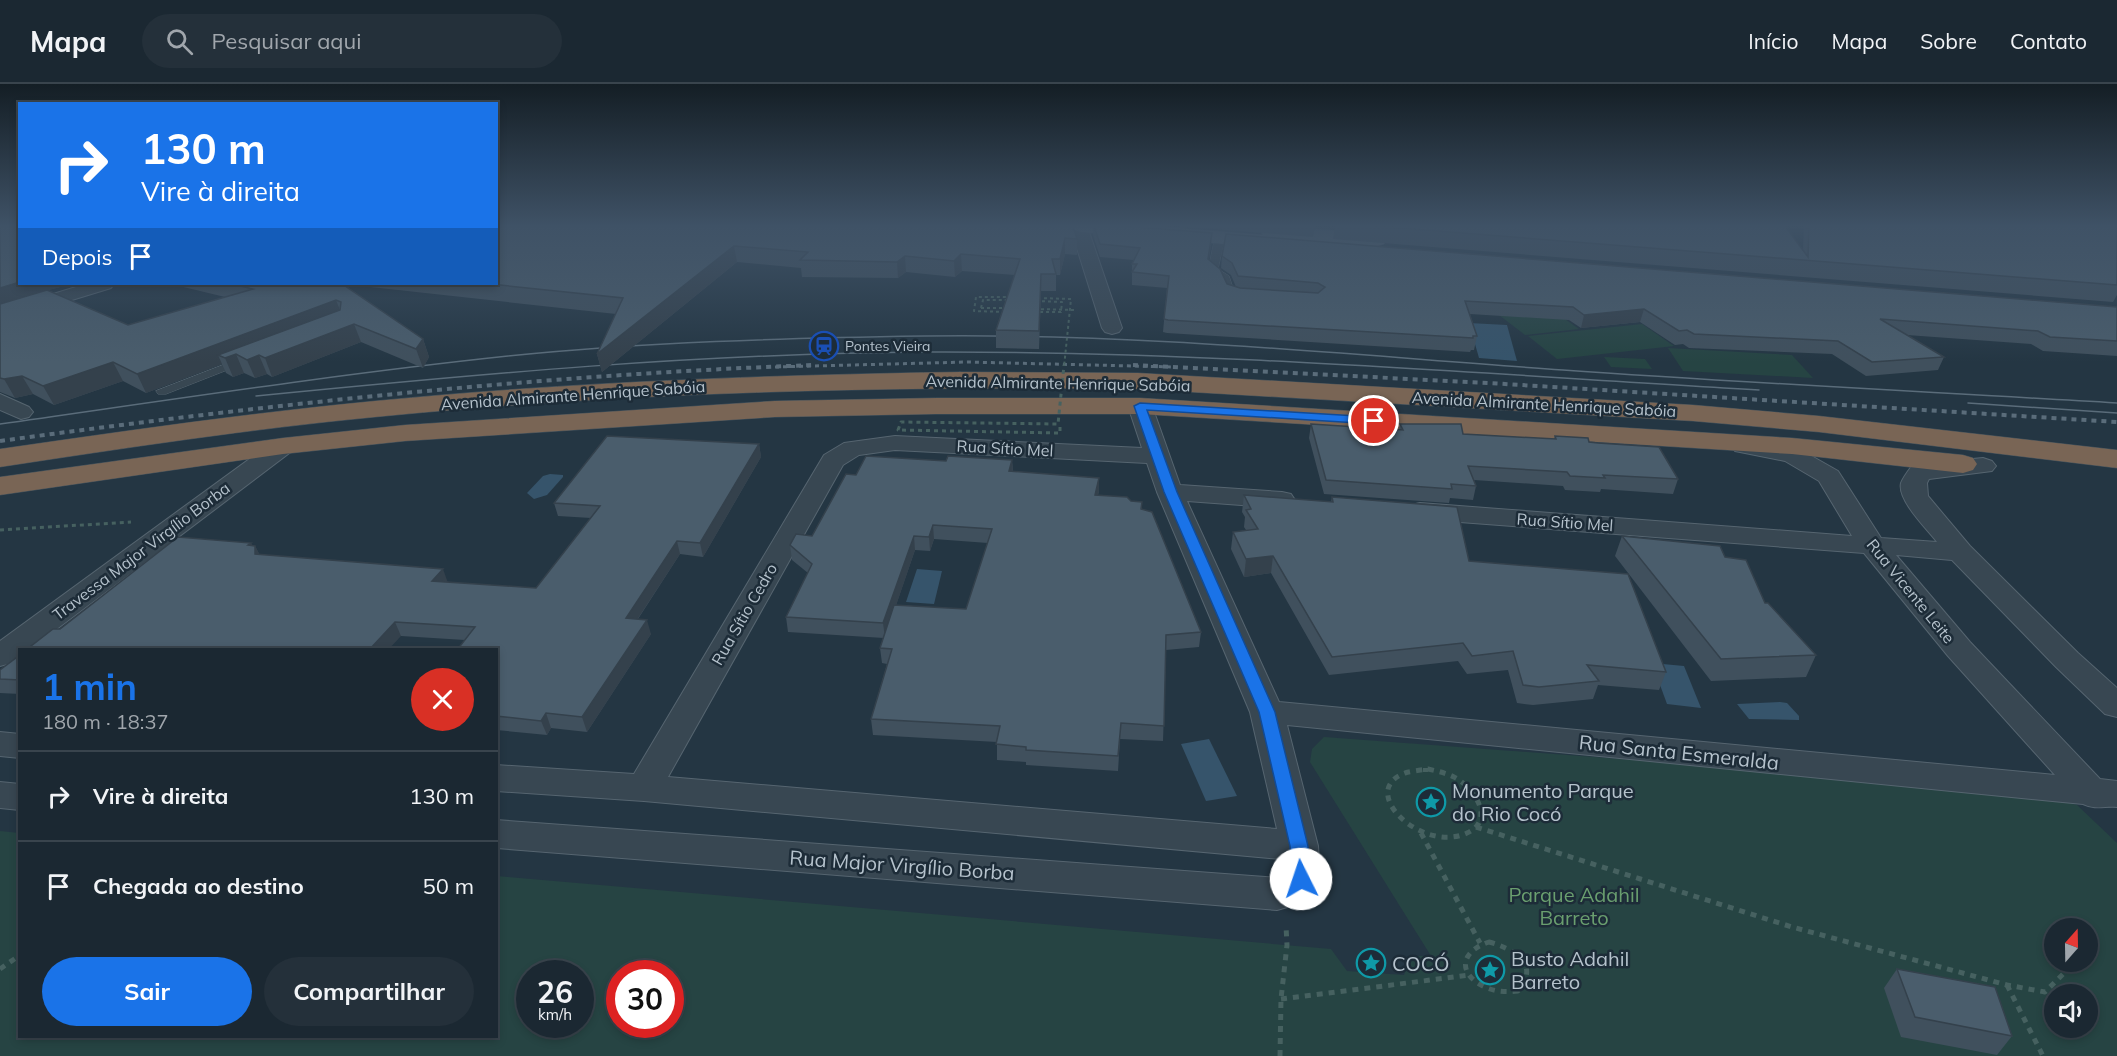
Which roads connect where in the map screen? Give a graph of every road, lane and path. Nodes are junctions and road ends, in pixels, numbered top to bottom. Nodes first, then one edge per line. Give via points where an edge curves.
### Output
1 (1093, 271) edge
2 (1215, 271) edge
3 (101, 285) edge
4 (1250, 296) edge
5 (1012, 297) edge
6 (1035, 298) edge
7 (1017, 301) edge
8 (1028, 301) edge
9 (1013, 308) edge
10 (1025, 308) edge
11 (1006, 312) edge
12 (1028, 312) edge
13 (0, 316) edge
14 (1109, 320) joint
15 (257, 355) edge
16 (162, 392) dead end
17 (0, 401) edge
18 (1140, 406) junction
19 (21, 412) dead end
20 (1818, 424) junction
21 (1060, 427) dead end
22 (1709, 441) junction
23 (2117, 443) edge
24 (283, 447) junction
25 (853, 448) joint
26 (1157, 456) junction
27 (0, 458) edge
28 (2117, 459) edge
29 (1983, 466) junction
30 (2117, 482) edge
31 (0, 486) edge
32 (1170, 492) junction
33 (1301, 502) edge
34 (1396, 509) edge
35 (182, 519) junction
36 (0, 530) edge
37 (1872, 546) junction
38 (1960, 552) junction
39 (0, 656) edge
40 (2117, 706) edge
41 (1267, 712) junction
42 (0, 744) edge
43 (18, 746) edge
44 (498, 778) edge
45 (644, 788) junction
46 (0, 795) edge
47 (18, 797) edge
48 (2108, 797) edge
49 (1476, 827) junction
50 (1420, 832) junction
51 (498, 834) edge
52 (1295, 872) junction
53 (1480, 943) junction
54 (18, 956) edge
55 (0, 969) edge
56 (2065, 972) edge
57 (1470, 975) junction
58 (2007, 985) junction
59 (1281, 999) junction
60 (1280, 1056) edge
61 (2043, 1056) edge

1 - 14 street
2 - 4 lane via 1225,278 1231,293
3 - 13 street
5 - 11 path, bridge via 976,297 974,311
6 - 21 path, bridge via 1071,299 1058,424 901,422 898,430 1059,433
7 - 9 path, bridge via 983,300 981,308
8 - 12 path, bridge via 1062,302 1061,312
10 - 14 path
15 - 16 lane
17 - 19 street
18 - 22 highway, Avenida Almirante Henrique Sabóia
18 - 24 highway, Avenida Almirante Henrique Sabóia via 775,409 486,427
18 - 26 street
20 - 23 highway
20 - 27 highway, Avenida Almirante Henrique Sabóia via 1693,412 1138,381 804,381 426,404
20 - 28 highway, Avenida Almirante Henrique Sabóia
22 - 29 highway, Avenida Almirante Henrique Sabóia via 1834,449
22 - 37 street, Rua Vicente Leite via 1792,455 1811,464 1829,476
24 - 31 highway, Avenida Almirante Henrique Sabóia
24 - 35 street, Travessa Major Virgílio Borba
25 - 26 street, Rua Sítio Mel via 895,443
25 - 45 street, Rua Sítio Cedro via 833,460 823,474
26 - 32 street
29 - 30 highway, Avenida Almirante Henrique Sabóia
29 - 38 street via 1920,472 1914,483 1915,497
32 - 33 street
32 - 41 street
34 - 37 street, Rua Sítio Mel
35 - 36 path
35 - 39 street, Travessa Major Virgílio Borba
37 - 38 street, Rua Sítio Mel
37 - 48 street, Rua Vicente Leite via 1959,649
38 - 40 street
41 - 48 street, Rua Santa Esmeralda
41 - 52 street
42 - 43 street
44 - 45 street
45 - 52 street
46 - 47 street
49 - 50 path via 1453,837
49 - 50 path via 1481,807 1469,787 1443,772 1413,770 1391,781 1388,803 1400,819
49 - 58 path via 1792,927
50 - 53 path
51 - 52 street, Rua Major Virgílio Borba
52 - 59 path
53 - 57 path via 1467,953
53 - 57 path via 1500,944 1519,956 1528,980 1518,991 1499,993 1480,985
54 - 55 path
56 - 58 path via 2045,992
57 - 59 path
58 - 61 path
59 - 60 path

